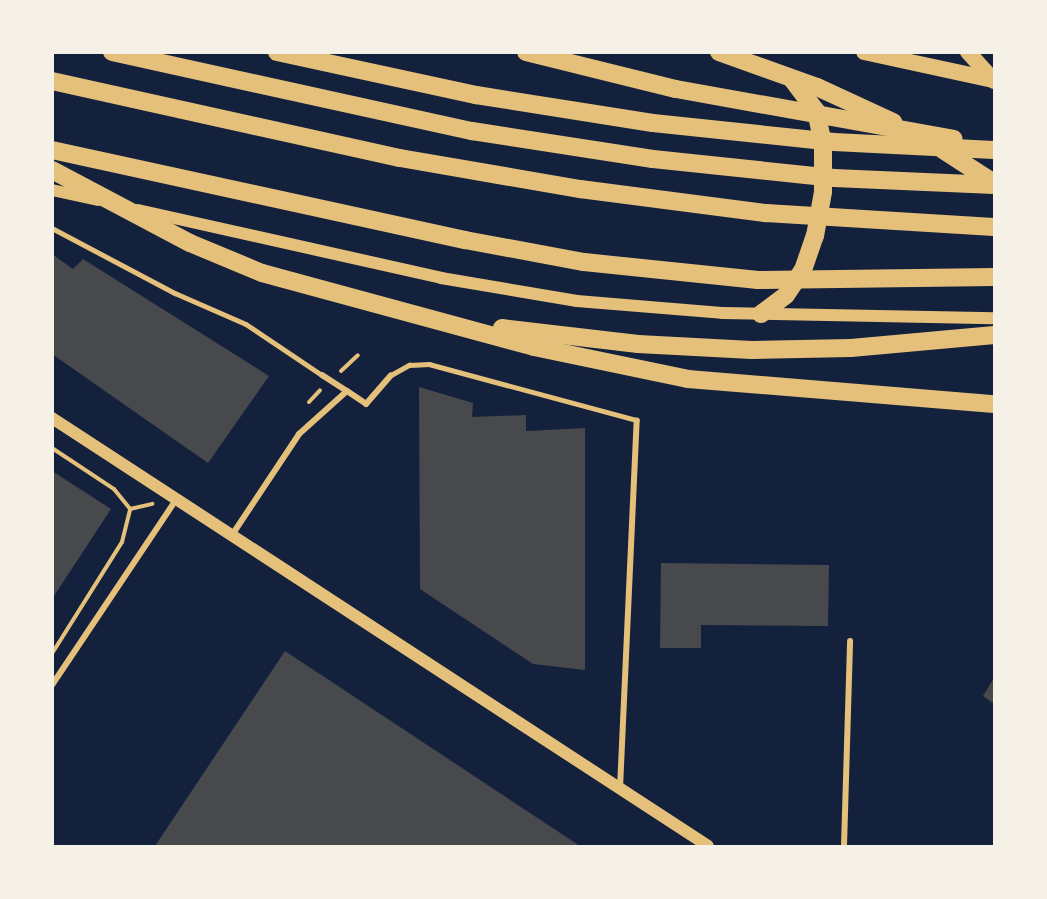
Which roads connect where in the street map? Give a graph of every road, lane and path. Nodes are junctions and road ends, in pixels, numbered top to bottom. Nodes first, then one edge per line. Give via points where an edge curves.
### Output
1 (112, 52) edge
2 (277, 52) edge
3 (526, 52) edge
4 (718, 52) edge
5 (864, 52) edge
6 (968, 52) edge
7 (788, 75) junction
8 (52, 81) edge
9 (994, 81) edge
10 (994, 148) edge
11 (52, 150) edge
12 (52, 170) edge
13 (994, 184) edge
14 (52, 190) edge
15 (994, 227) edge
16 (52, 228) edge
17 (994, 277) edge
18 (396, 311) junction
19 (761, 315) junction
20 (994, 318) edge
21 (994, 335) edge
22 (322, 375) joint
23 (391, 375) joint
24 (347, 391) junction
25 (994, 404) edge
26 (52, 418) edge
27 (637, 420) joint
28 (52, 448) edge
29 (177, 498) junction
30 (232, 535) junction
31 (850, 641) dead end
32 (52, 652) edge
33 (52, 685) edge
34 (620, 790) junction
35 (708, 846) edge
36 (844, 846) edge

1 - 13 highway via 472,130 652,159 834,178
2 - 10 highway via 476,95 653,123 834,142
3 - 10 highway via 676,89
4 - 7 highway
5 - 9 highway
6 - 9 highway
7 - 13 highway via 910,130
7 - 19 highway via 816,111 823,144 823,192 815,236 803,270 786,296
8 - 15 highway via 400,158 580,189 766,213
11 - 17 highway via 527,252 649,271 758,280
12 - 18 highway via 227,260 296,285
14 - 19 main road via 507,291 647,308
16 - 22 lane via 175,293 246,324
18 - 21 highway via 562,337 752,350 851,348
18 - 25 highway via 639,371 739,384
19 - 20 main road
22 - 24 street
23 - 24 street via 366,404
23 - 27 lane via 409,365 429,364
24 - 30 street via 299,434
26 - 29 main road
27 - 34 street
28 - 32 path via 114,489 130,509 122,542
29 - 30 main road
29 - 33 street
30 - 34 main road
31 - 36 street
34 - 35 main road

